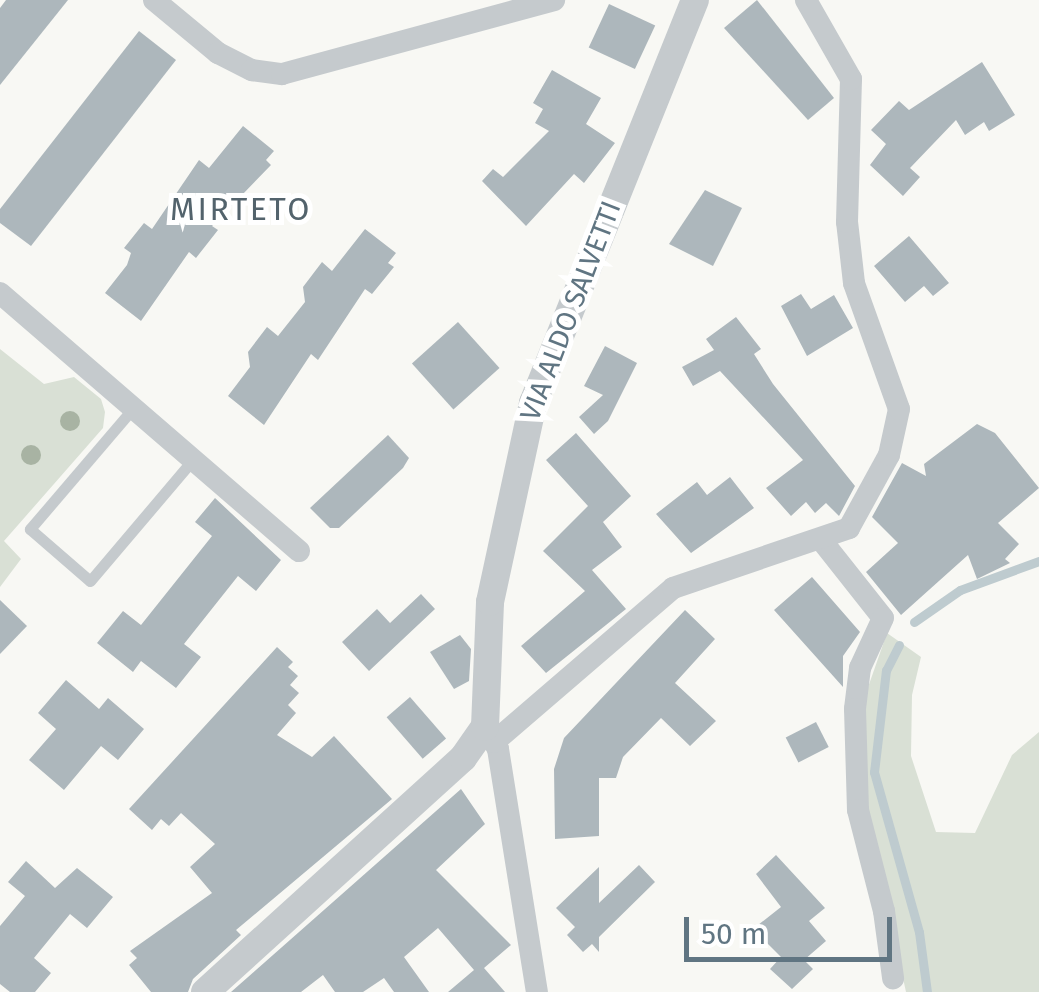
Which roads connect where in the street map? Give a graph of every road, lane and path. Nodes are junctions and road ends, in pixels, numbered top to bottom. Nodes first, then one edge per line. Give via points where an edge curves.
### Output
1 (154, 0) edge
2 (554, 0) edge
3 (695, 0) edge
4 (806, 0) edge
5 (0, 292) edge
6 (135, 406) junction
7 (196, 456) junction
8 (822, 542) junction
9 (299, 551) dead end
10 (489, 734) junction
11 (893, 978) dead end
12 (205, 992) edge
13 (537, 992) edge

1 - 2 street via 218,53 252,70 282,74
3 - 10 street, VIA ALDO SALVETTI via 533,403 490,602
4 - 8 street via 851,78 847,222 854,284 899,409 889,454 849,528
5 - 6 street
6 - 7 street
6 - 7 lane via 30,530 90,581
7 - 9 street
8 - 10 street via 674,588
8 - 11 street via 883,618 860,668 855,708 858,810 884,910
10 - 12 street
10 - 13 street

